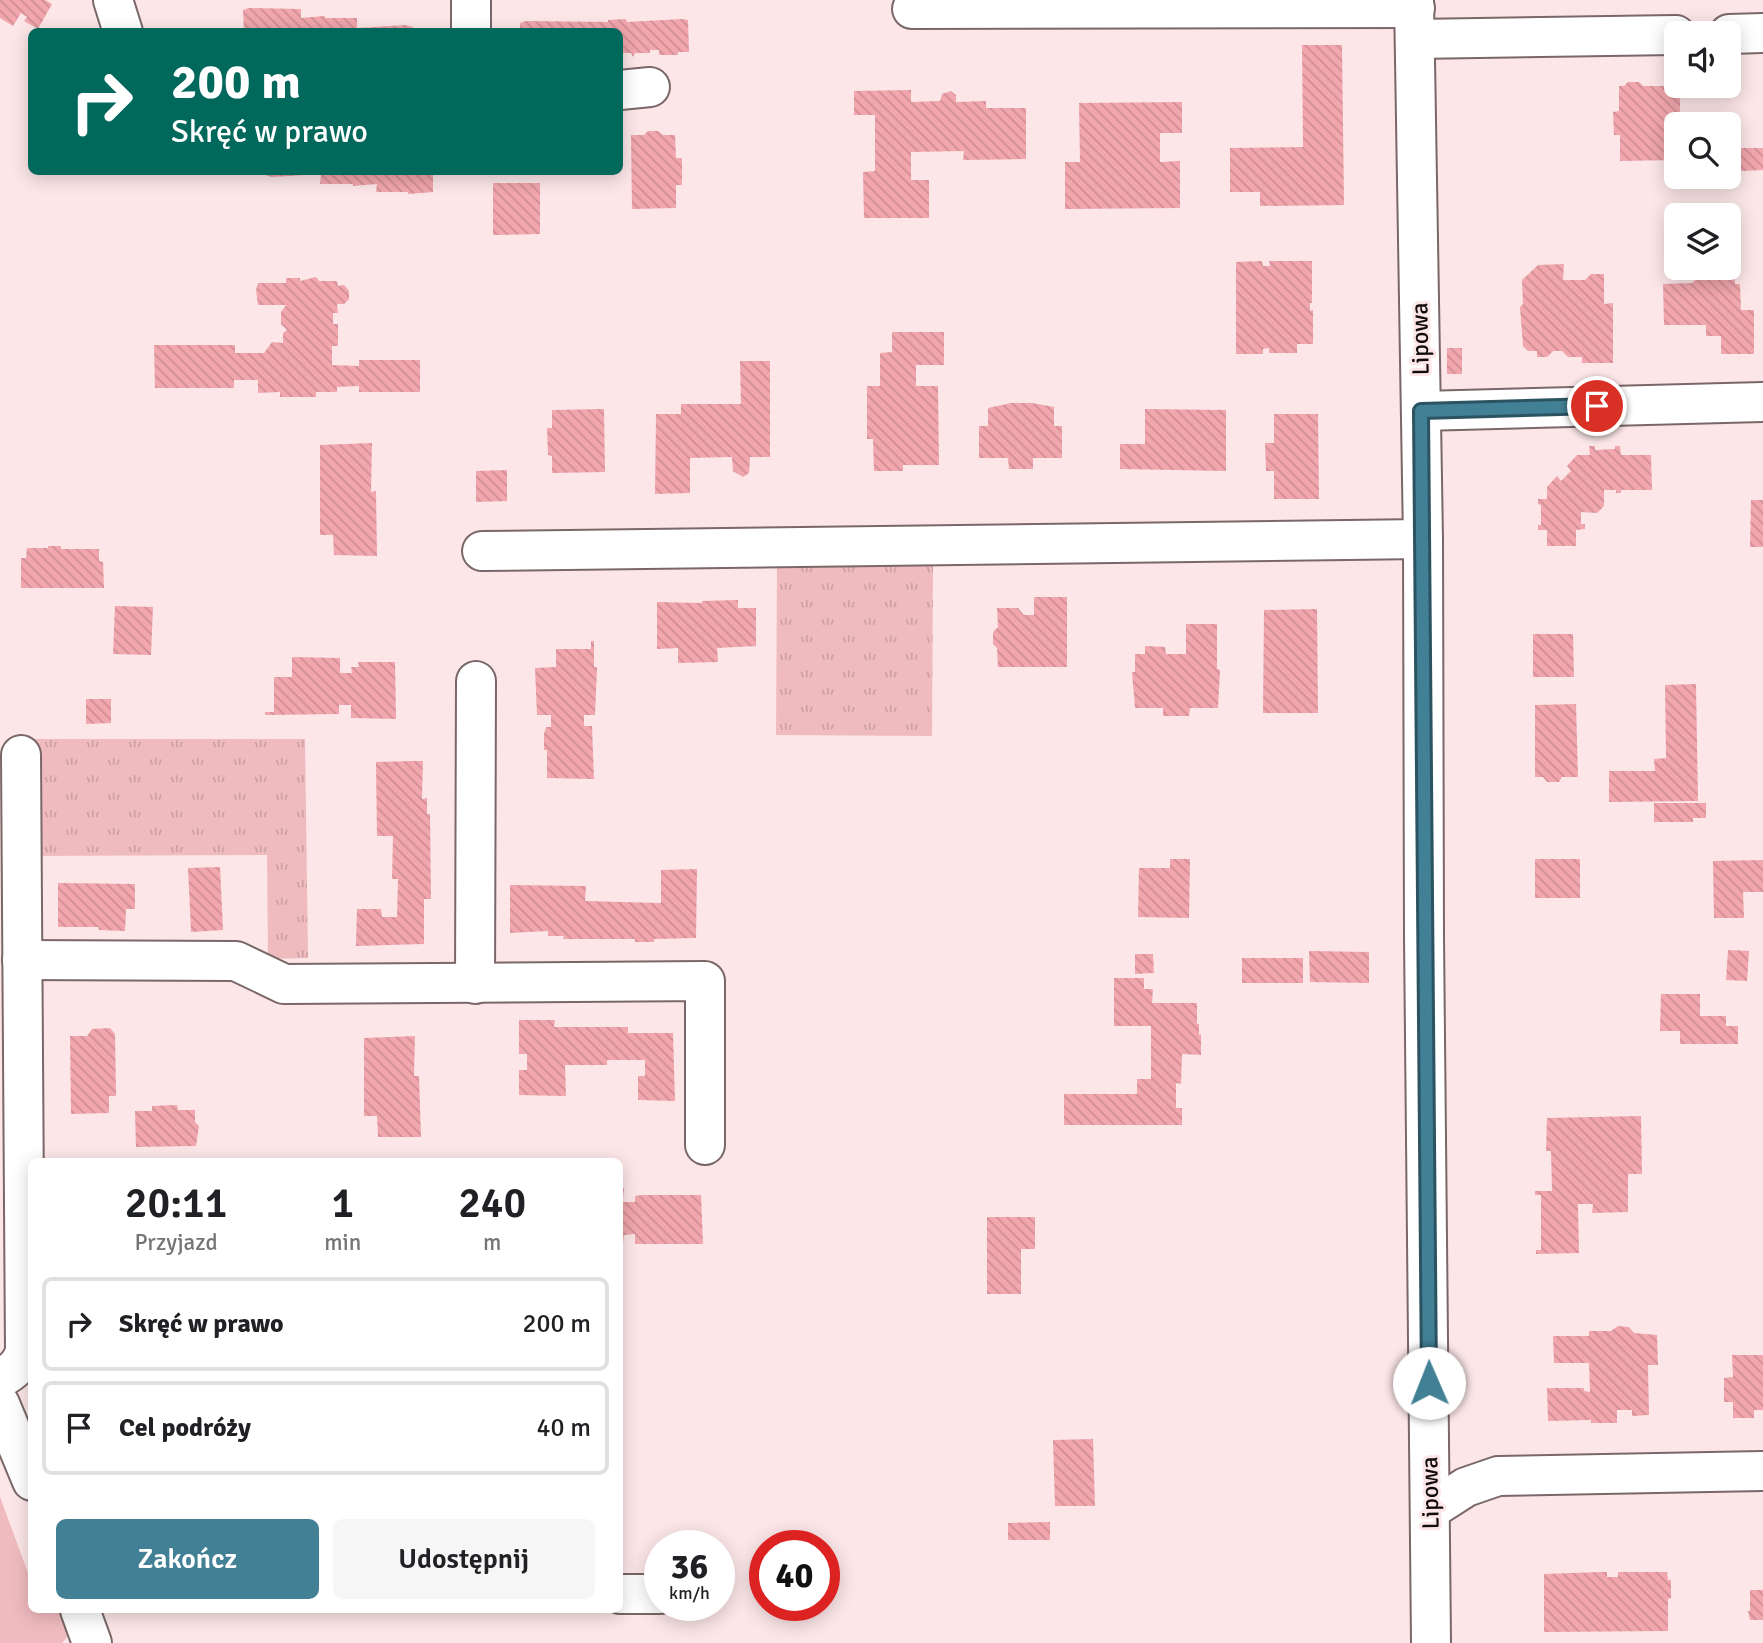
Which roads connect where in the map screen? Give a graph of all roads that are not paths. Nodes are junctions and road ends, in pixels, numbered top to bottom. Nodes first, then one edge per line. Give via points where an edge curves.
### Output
1 (113, 0) edge
2 (471, 0) edge
3 (912, 9) dead end
4 (1415, 16) edge
5 (122, 28) edge
6 (471, 28) edge
7 (1664, 33) edge
8 (1763, 33) edge
9 (1741, 34) edge
10 (1763, 402) edge
11 (1421, 411) junction
12 (1423, 539) junction
13 (482, 551) dead end
14 (475, 681) dead end
15 (21, 755) dead end
16 (22, 960) junction
17 (475, 984) junction
18 (705, 1145) dead end
19 (18, 1369) edge
20 (0, 1404) edge
21 (28, 1471) edge
22 (1763, 1471) edge
23 (1430, 1510) junction
24 (623, 1594) edge
25 (644, 1594) edge
26 (81, 1613) edge
27 (92, 1643) edge
28 (1431, 1643) edge

1 - 5 street
2 - 6 street
3 - 4 street
4 - 7 street
4 - 11 street, Lipowa
8 - 9 street
10 - 11 street
11 - 12 street, Lipowa
12 - 13 street
12 - 23 street, Lipowa
14 - 17 street
15 - 16 street
16 - 17 street via 236,961 284,984
16 - 19 street via 25,1352
17 - 18 street via 705,981
20 - 21 street
22 - 23 street via 1498,1476 1466,1487
23 - 28 street, Lipowa
24 - 25 street
26 - 27 street

